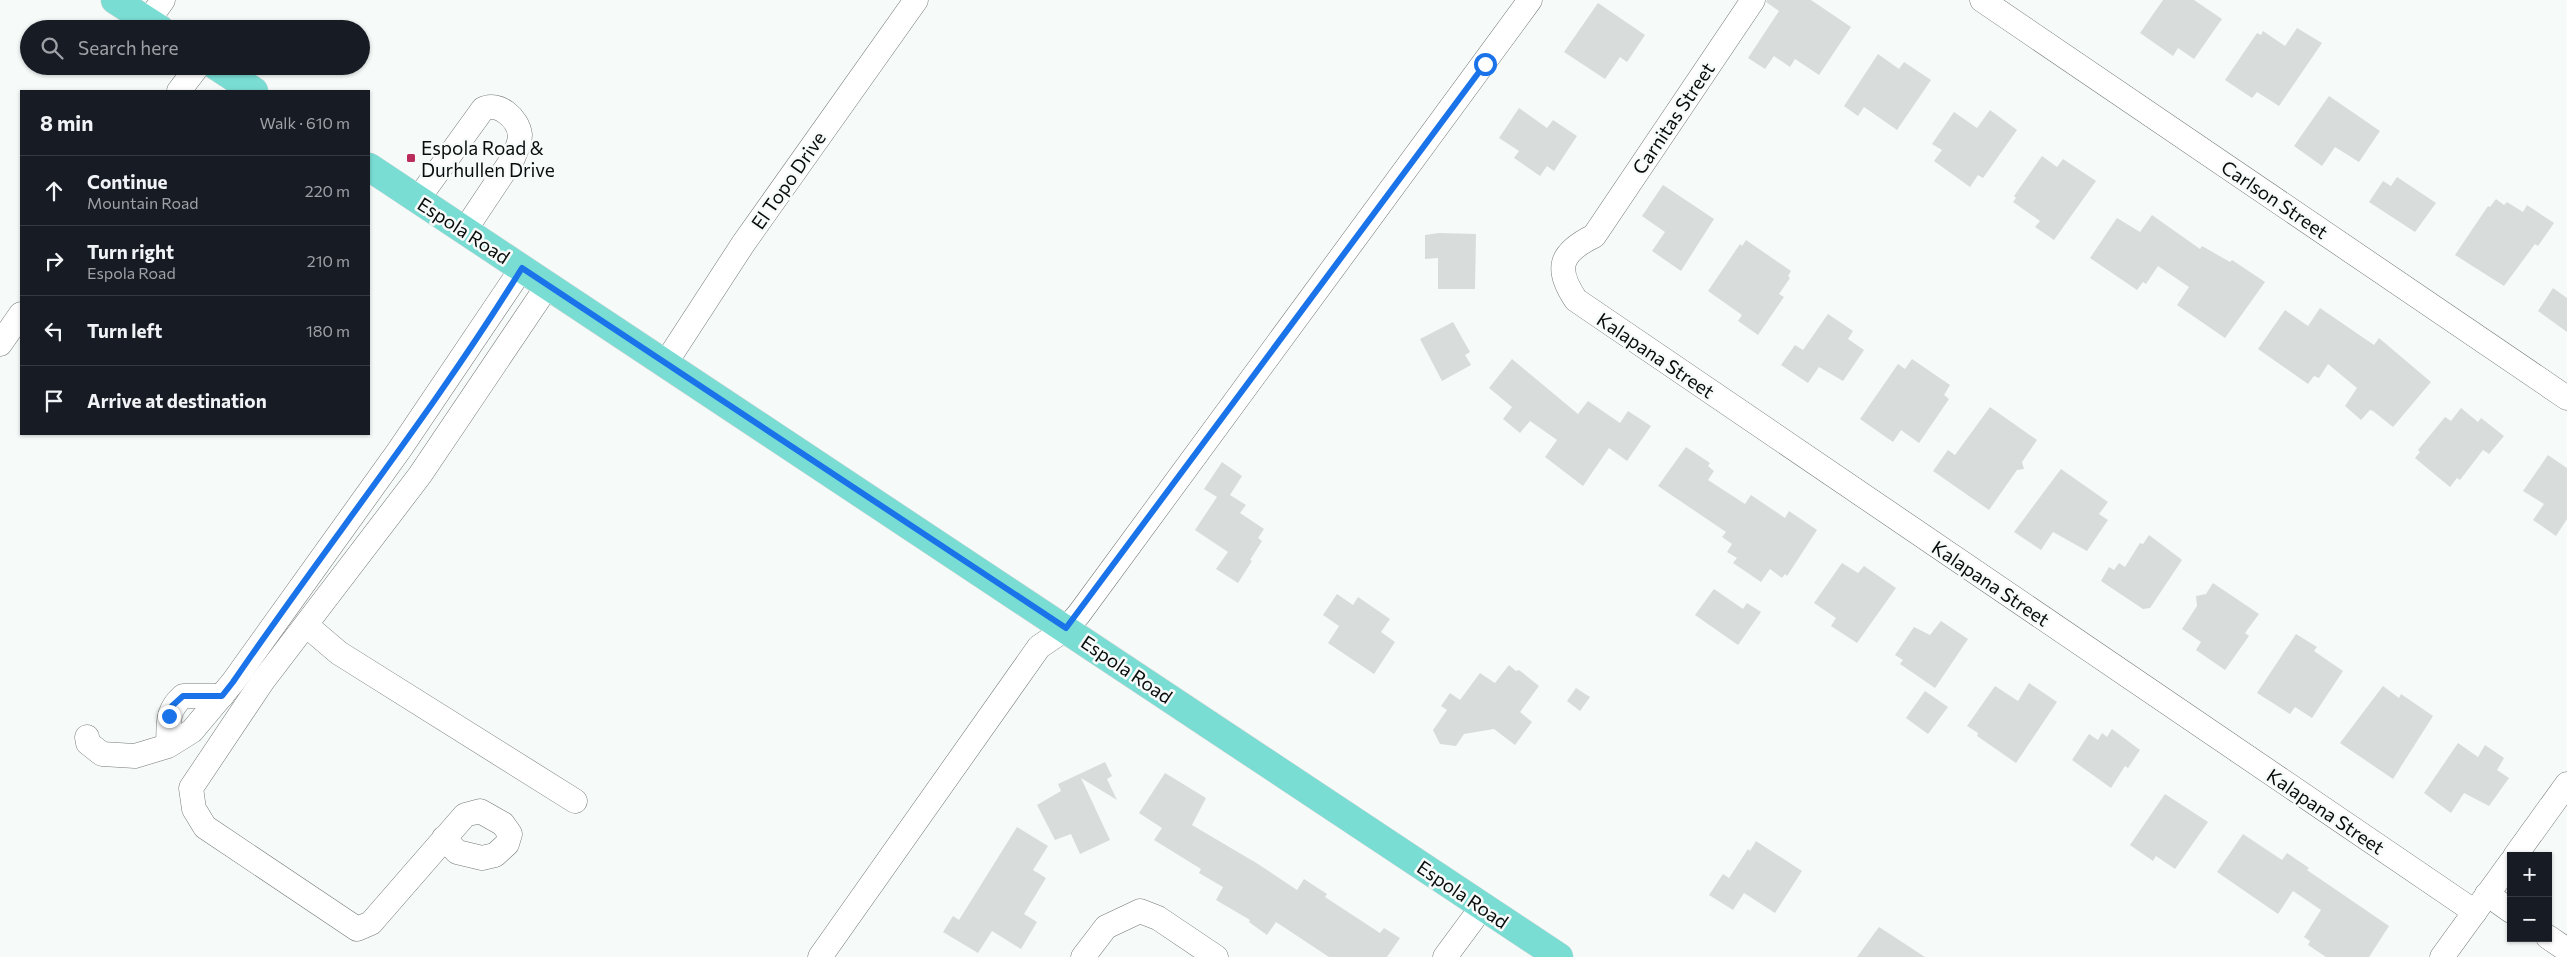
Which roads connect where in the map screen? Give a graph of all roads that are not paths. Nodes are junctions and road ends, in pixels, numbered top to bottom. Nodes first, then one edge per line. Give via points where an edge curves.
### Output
1 (115, 0) edge
2 (916, 0) edge
3 (1530, 0) edge
4 (1753, 0) edge
5 (1998, 4) edge
6 (157, 17) edge
7 (191, 75) edge
8 (230, 75) edge
9 (180, 90) edge
10 (252, 90) edge
11 (370, 168) edge
12 (418, 199) junction
13 (465, 230) junction
14 (1594, 236) joint
15 (522, 268) junction
16 (548, 285) junction
17 (20, 315) edge
18 (0, 344) edge
19 (665, 364) junction
20 (2567, 398) edge
21 (306, 625) junction
22 (1066, 628) junction
23 (222, 696) junction
24 (87, 737) dead end
25 (168, 745) junction
26 (2567, 784) edge
27 (575, 801) dead end
28 (444, 838) dead end
29 (2518, 852) edge
30 (2507, 867) edge
31 (2481, 903) junction
32 (1482, 907) junction
33 (2507, 909) edge
34 (2552, 940) edge
35 (2567, 950) edge
36 (820, 957) edge
37 (1083, 957) edge
38 (1216, 957) edge
39 (1445, 957) edge
40 (1559, 957) edge
41 (2442, 957) edge

1 - 6 main road
2 - 19 street, El Topo Drive via 742,244
3 - 22 street
4 - 14 street, Carnitas Street
5 - 20 street, Carlson Street
7 - 9 street
8 - 10 main road
11 - 12 main road, Espola Road
12 - 13 main road, Espola Road
12 - 13 street via 483,109 489,105 497,106 518,126 518,145 513,158
13 - 15 main road, Espola Road
14 - 31 street, Kalapana Street via 1575,245 1565,259 1564,282 1576,300
15 - 16 main road, Espola Road
15 - 23 street via 405,441
16 - 19 main road, Espola Road
16 - 21 street via 420,475
17 - 18 street
19 - 22 main road, Espola Road
21 - 27 street via 339,653
21 - 28 street via 262,682 191,788 194,809 205,827 357,929 371,923
22 - 32 main road, Espola Road
22 - 36 street via 1039,646
23 - 25 street via 192,731
23 - 25 street via 183,696 172,706
24 - 25 street via 88,743 102,754 135,756
26 - 29 street
30 - 31 street
31 - 33 street, Kalapana Street
31 - 41 street
32 - 39 street
32 - 40 main road, Espola Road
34 - 35 street
37 - 38 street via 1106,926 1140,911 1158,918

